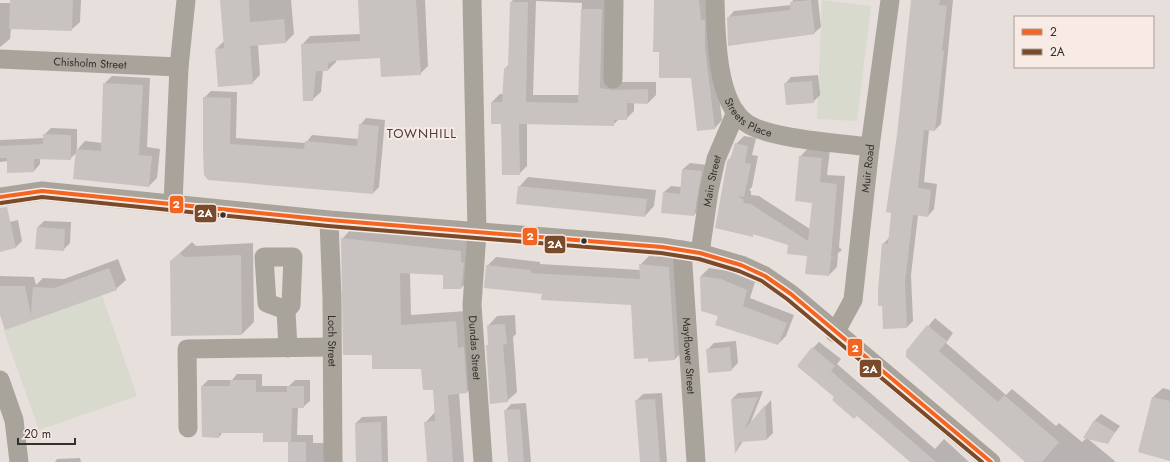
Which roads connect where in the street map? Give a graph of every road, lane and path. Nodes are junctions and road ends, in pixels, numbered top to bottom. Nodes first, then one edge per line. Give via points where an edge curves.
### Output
1 (186, 0) edge
2 (472, 0) edge
3 (614, 0) edge
4 (715, 0) edge
5 (890, 0) edge
6 (0, 59) edge
7 (179, 67) junction
8 (613, 79) dead end
9 (736, 112) junction
10 (870, 147) junction
11 (0, 197) edge
12 (173, 203) junction
13 (329, 220) junction
14 (477, 232) junction
15 (691, 252) junction
16 (286, 310) dead end
17 (835, 333) junction
18 (332, 347) junction
19 (288, 348) junction
20 (0, 380) edge
21 (188, 428) dead end
22 (19, 462) edge
23 (333, 462) edge
24 (483, 462) edge
25 (696, 462) edge
26 (991, 462) edge

1 - 7 street
2 - 14 street, Dundas Street
3 - 8 street
4 - 9 street, Streets Place via 721,73 728,97
5 - 10 street, Muir Road
6 - 7 street, Chisholm Street
7 - 12 street
9 - 10 street, Streets Place via 744,122 770,134
9 - 15 street, Main Street via 716,159
10 - 17 street, Muir Road via 853,300
11 - 12 street via 42,190
12 - 13 street
13 - 14 street
13 - 18 street, Loch Street
14 - 15 street via 622,242
14 - 24 street, Dundas Street via 472,304
15 - 17 street via 741,265 765,276 791,294
15 - 25 street, Mayflower Street
16 - 19 street
17 - 26 street
18 - 19 street
18 - 23 street, Loch Street
19 - 21 street via 187,349
20 - 22 street via 14,420

